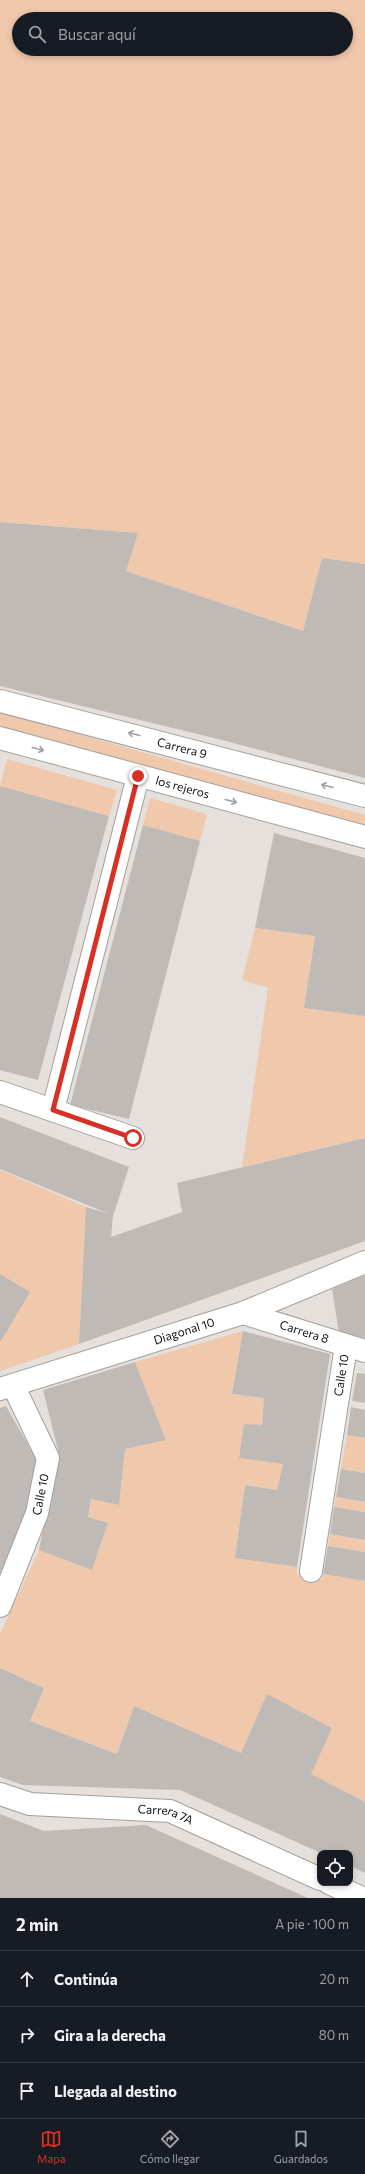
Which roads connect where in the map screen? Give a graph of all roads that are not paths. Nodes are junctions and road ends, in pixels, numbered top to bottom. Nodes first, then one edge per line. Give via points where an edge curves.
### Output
1 (0, 700) edge
2 (0, 738) edge
3 (138, 776) junction
4 (365, 796) edge
5 (365, 837) edge
6 (0, 1092) edge
7 (53, 1110) junction
8 (133, 1138) dead end
9 (365, 1262) edge
10 (243, 1313) junction
11 (355, 1349) edge
12 (6, 1387) edge
13 (311, 1571) dead end
14 (0, 1606) edge
15 (0, 1794) edge
16 (317, 1878) edge
17 (336, 1886) edge
18 (362, 1898) edge

4 -> 1 street, Carrera 9
2 -> 3 street, los rejeros
3 -> 5 street, los rejeros
3 - 7 street
6 - 7 street
7 - 8 street
9 - 10 street, Diagonal 10
10 - 11 street, Carrera 8
10 - 12 street, Diagonal 10
11 - 13 street, Calle 10
12 - 14 street, Calle 10 via 48,1458 36,1513
15 - 16 street, Carrera 7A via 30,1804 170,1811
17 - 18 street

